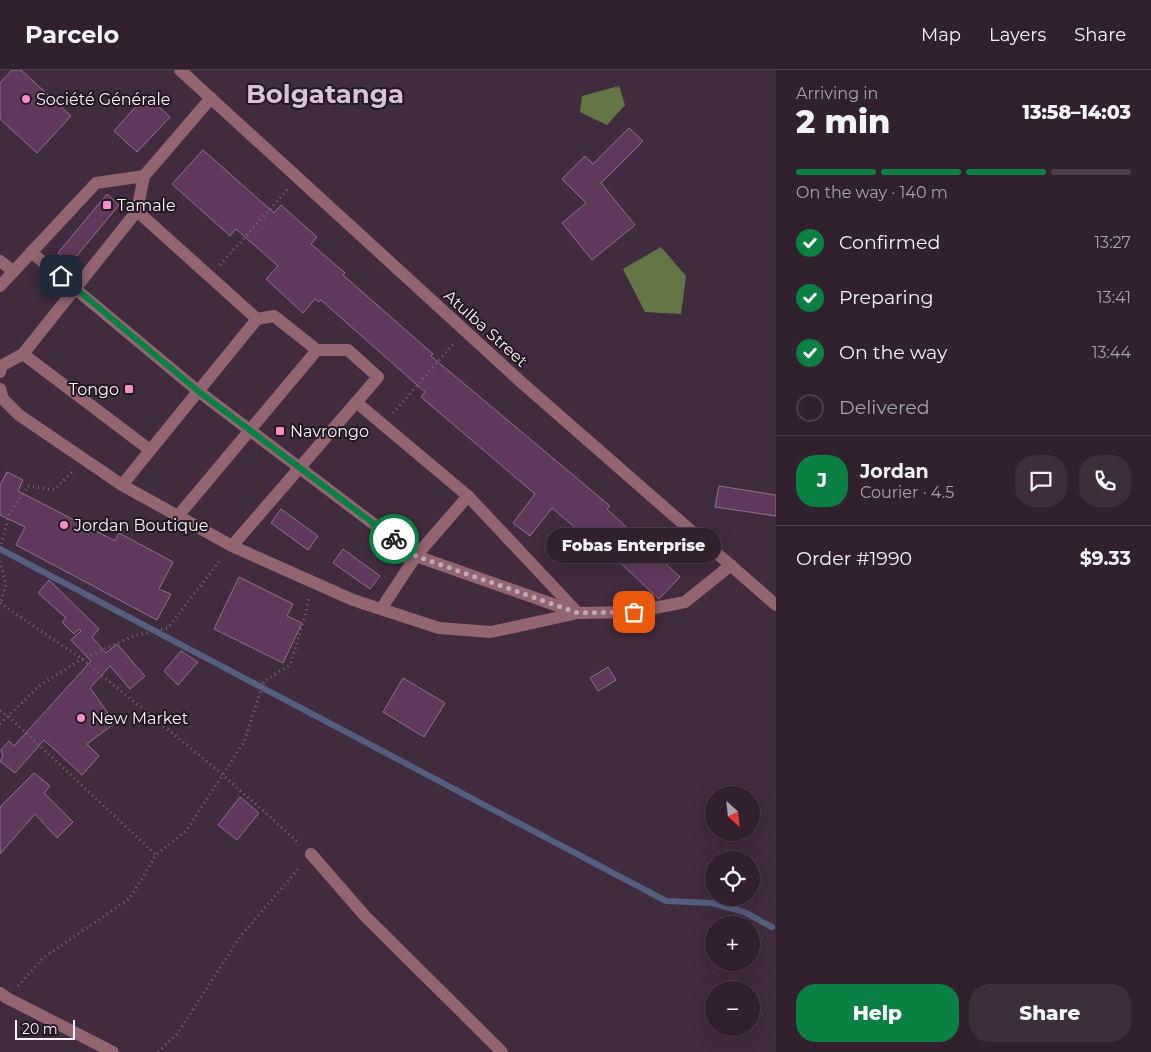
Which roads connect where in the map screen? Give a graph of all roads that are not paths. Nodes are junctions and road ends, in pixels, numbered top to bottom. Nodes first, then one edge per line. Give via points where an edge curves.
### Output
1 (180, 70) edge
2 (211, 98) junction
3 (144, 176) junction
4 (137, 211) junction
5 (32, 252) junction
6 (0, 261) edge
7 (13, 271) junction
8 (0, 286) edge
9 (75, 288) junction
10 (257, 318) junction
11 (317, 350) junction
12 (23, 354) junction
13 (0, 372) edge
14 (0, 389) edge
15 (198, 391) junction
16 (356, 402) junction
17 (249, 429) junction
18 (150, 450) junction
19 (300, 468) junction
20 (122, 485) junction
21 (468, 496) junction
22 (178, 516) junction
23 (232, 546) junction
24 (416, 556) junction
25 (731, 565) junction
26 (776, 605) edge
27 (381, 609) junction
28 (578, 613) junction
29 (311, 854) road end
30 (4, 996) edge
31 (113, 1052) edge
32 (502, 1052) edge

1 - 2 street, Atulba Street
2 - 3 street
2 - 25 street, Atulba Street via 464,330
3 - 4 street
3 - 5 street via 96,183
4 - 9 street
4 - 10 street
5 - 7 street
5 - 9 street
6 - 7 street
7 - 8 street
9 - 12 street
9 - 15 street
10 - 11 street via 274,316
10 - 15 street
11 - 16 street via 348,350 378,377
11 - 17 street
12 - 13 street via 1,366
12 - 18 street
14 - 20 street via 3,399 20,415
15 - 17 street
15 - 18 street
16 - 19 street
16 - 21 street
17 - 19 street
17 - 22 street
18 - 20 street
19 - 23 street
19 - 24 street
20 - 22 street
21 - 24 street
21 - 28 street
22 - 23 street
23 - 27 street via 353,600
24 - 27 street
24 - 28 street
25 - 26 street, Atulba Street
25 - 28 street via 686,602 634,612
27 - 28 street via 439,628 491,632
29 - 32 street via 365,916
30 - 31 street

